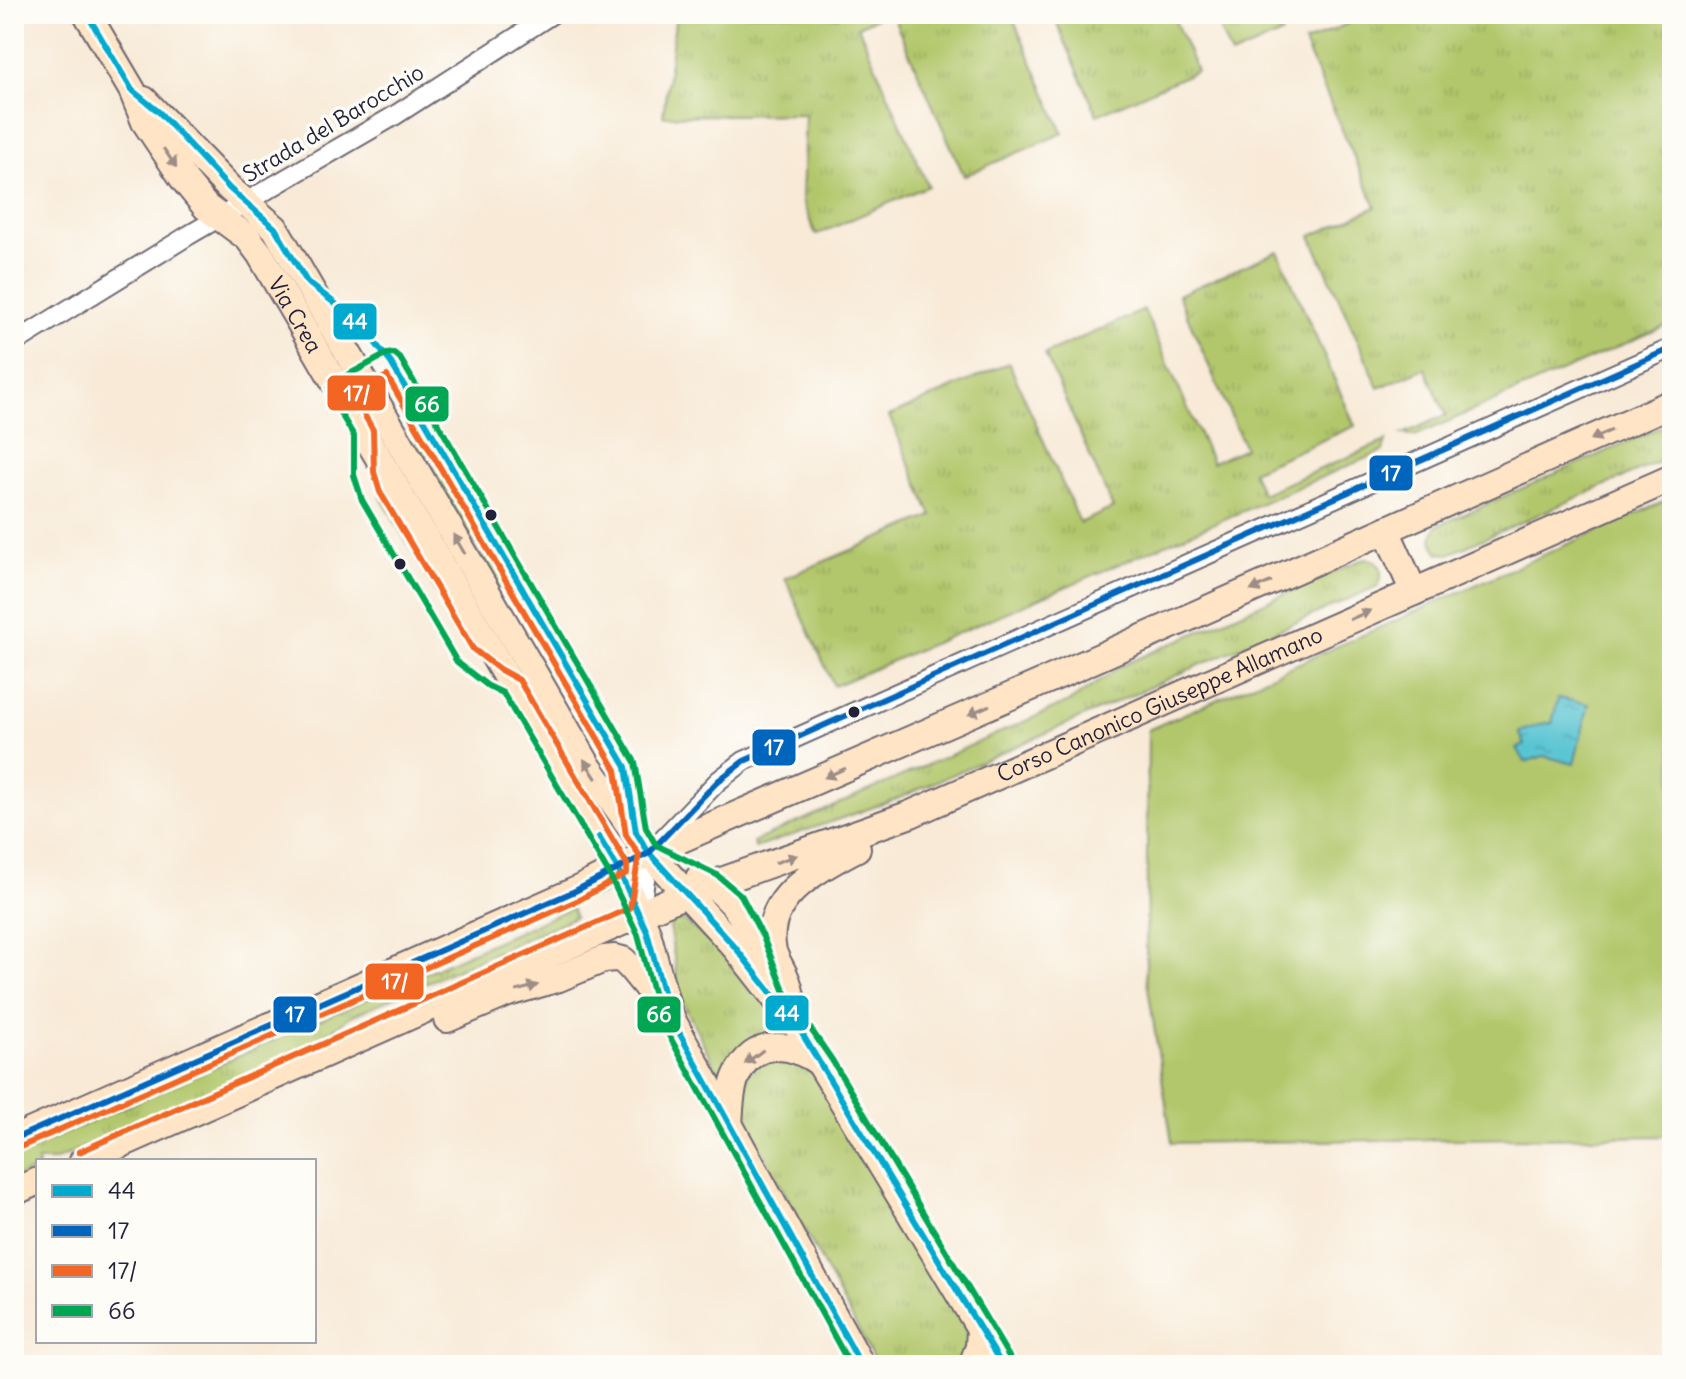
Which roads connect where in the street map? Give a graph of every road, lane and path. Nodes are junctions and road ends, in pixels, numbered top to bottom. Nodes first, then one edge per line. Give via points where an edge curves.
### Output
1 (87, 14) edge
2 (552, 14) edge
3 (132, 90) junction
4 (247, 203) junction
5 (220, 219) junction
6 (14, 343) edge
7 (1672, 348) edge
8 (1672, 403) edge
9 (1672, 478) edge
10 (1386, 530) junction
11 (1414, 592) junction
12 (911, 814) junction
13 (649, 853) junction
14 (618, 869) junction
15 (712, 884) junction
16 (685, 894) junction
17 (639, 915) junction
18 (775, 995) junction
19 (669, 1014) junction
20 (798, 1027) junction
21 (823, 1065) junction
22 (270, 1079) junction
23 (729, 1126) junction
24 (14, 1139) edge
25 (88, 1159) edge
26 (36, 1182) edge
27 (14, 1192) edge
28 (980, 1329) junction
29 (861, 1365) edge
30 (972, 1365) edge
31 (1002, 1365) edge

1 - 3 street, Via Crea
2 - 4 street, Strada del Barocchio
3 - 4 street, Via Crea
3 -> 5 street, Via Crea via 145,122 176,168
4 - 5 street, Strada del Barocchio
13 -> 4 street, Via Crea via 588,766 275,228
5 - 6 street, Strada del Barocchio
5 - 14 street, Via Crea via 248,238 260,254
7 - 13 street via 744,761
8 -> 10 street
9 - 11 street, Corso Canonico Giuseppe Allamano
10 - 11 street
10 -> 13 street
12 -> 11 street, Corso Canonico Giuseppe Allamano
15 -> 12 street, Corso Canonico Giuseppe Allamano
12 - 20 street via 817,870 783,903 772,948
13 - 14 street
13 - 15 street, Via Crea
13 - 16 street, Via Crea
13 - 17 street
14 - 17 street, Via Crea
14 - 24 street
15 - 16 street, Corso Canonico Giuseppe Allamano
15 - 18 street, Via Crea via 733,900
16 - 17 street, Corso Canonico Giuseppe Allamano
16 - 18 street, Via Crea
17 - 19 street, Via Crea
17 - 22 street, Corso Canonico Giuseppe Allamano
18 - 20 street, Via Crea
22 -> 19 street via 351,1061 508,993 604,959 623,960
19 - 23 street, Via Crea
20 - 21 street, Via Crea
21 -> 23 street via 802,1050 777,1046 755,1053 735,1079
21 - 28 street, Via Crea
22 - 25 street, Corso Canonico Giuseppe Allamano
23 - 29 street, Via Crea
26 - 27 street
28 - 30 street
28 - 31 street, Via Crea

